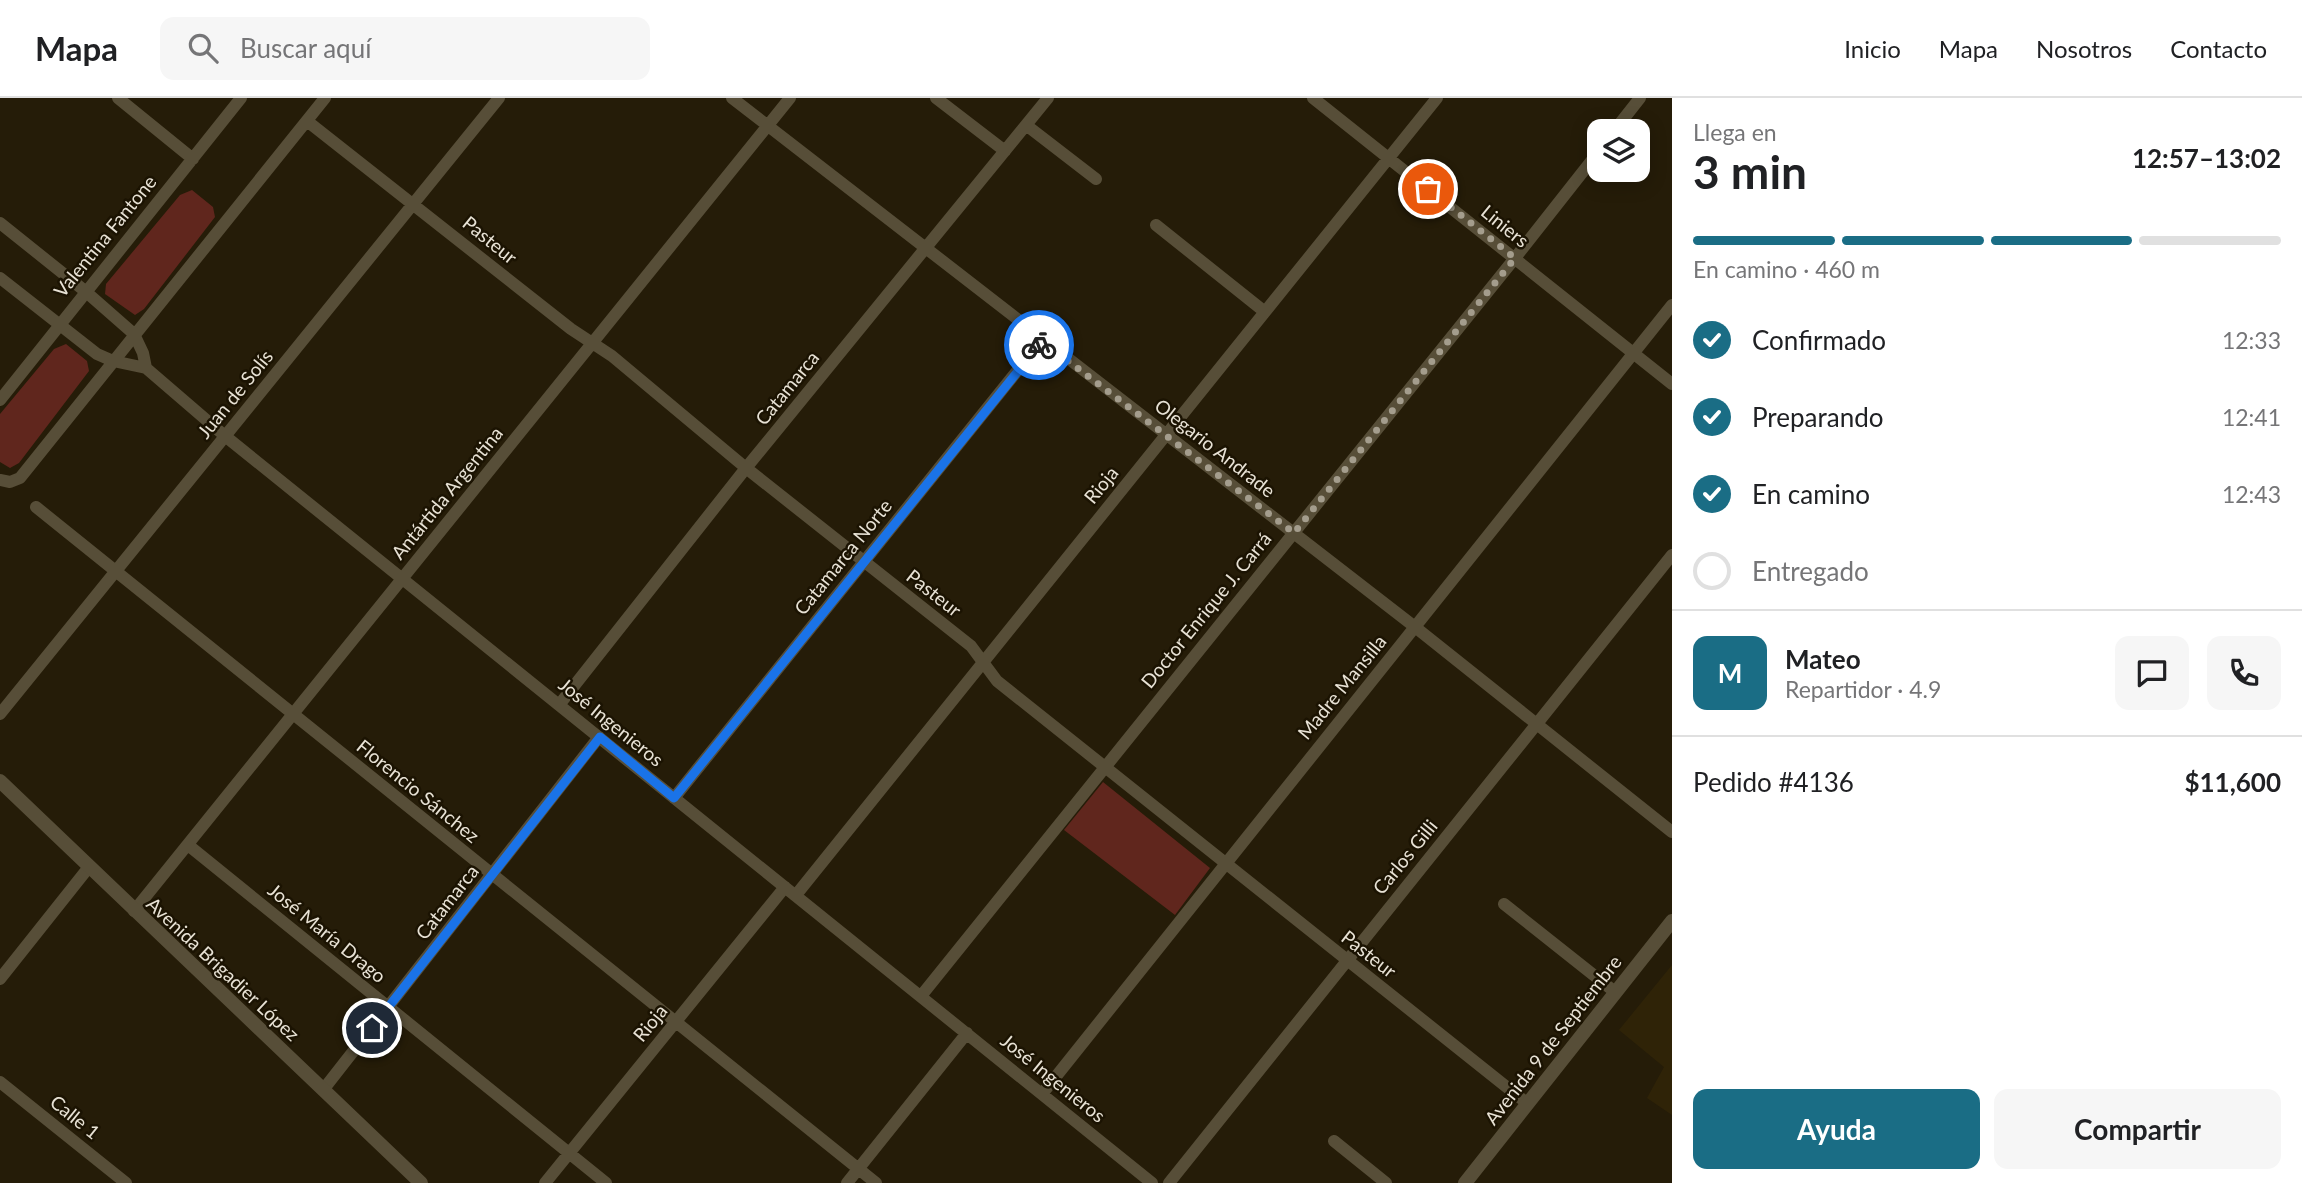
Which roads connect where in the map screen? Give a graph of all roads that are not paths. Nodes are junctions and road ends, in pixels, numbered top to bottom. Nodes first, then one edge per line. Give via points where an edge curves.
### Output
1 (118, 98) edge
2 (241, 98) edge
3 (325, 98) edge
4 (499, 98) edge
5 (732, 98) edge
6 (790, 98) edge
7 (936, 98) edge
8 (1048, 98) edge
9 (1313, 98) edge
10 (1437, 98) edge
11 (1640, 98) edge
12 (1623, 119) edge
13 (307, 121) junction
14 (1026, 125) junction
15 (767, 127) junction
16 (1005, 151) junction
17 (1389, 158) junction
18 (193, 159) junction
19 (1587, 167) edge
20 (1096, 179) dead end
21 (414, 204) junction
22 (0, 223) edge
23 (1156, 225) dead end
24 (925, 250) junction
25 (1515, 258) junction
26 (0, 278) edge
27 (85, 291) junction
28 (1672, 305) edge
29 (1265, 312) junction
30 (59, 325) junction
31 (134, 334) junction
32 (1042, 341) junction
33 (592, 344) junction
34 (1633, 354) junction
35 (113, 361) junction
36 (146, 368) junction
37 (1672, 384) edge
38 (0, 400) edge
39 (1166, 435) junction
40 (225, 436) junction
41 (746, 468) junction
42 (0, 480) edge
43 (36, 507) dead end
44 (1294, 533) junction
45 (1672, 555) edge
46 (863, 562) junction
47 (115, 571) junction
48 (403, 579) junction
49 (1415, 627) junction
50 (983, 663) junction
51 (559, 705) junction
52 (0, 714) edge
53 (293, 715) junction
54 (1537, 725) junction
55 (600, 737) junction
56 (1104, 768) junction
57 (0, 781) edge
58 (674, 798) junction
59 (1672, 832) edge
60 (188, 845) junction
61 (1225, 864) junction
62 (89, 867) junction
63 (492, 875) junction
64 (791, 891) junction
65 (1504, 904) dead end
66 (134, 911) junction
67 (1672, 920) edge
68 (1346, 961) junction
69 (0, 979) edge
70 (1615, 992) junction
71 (921, 996) junction
72 (389, 1008) junction
73 (676, 1022) junction
74 (967, 1033) junction
75 (0, 1082) edge
76 (323, 1090) junction
77 (1042, 1094) junction
78 (1528, 1104) junction
79 (1334, 1141) dead end
80 (569, 1153) junction
81 (858, 1169) junction
82 (1147, 1181) edge
83 (126, 1183) edge
84 (421, 1183) edge
85 (545, 1183) edge
86 (606, 1183) edge
87 (847, 1183) edge
88 (876, 1183) edge
89 (1169, 1183) edge
90 (1386, 1183) edge
91 (1465, 1183) edge

1 - 18 street
2 - 18 street, Valentina Fantone
3 - 13 street
4 - 21 street, Juan de Solís
5 - 15 street, Olegario Andrade
6 - 15 street, Antártida Argentina
7 - 16 street
8 - 14 street, Catamarca
9 - 17 street, Liniers
10 - 17 street, Rioja
11 - 12 street
13 - 21 street, Pasteur
13 - 31 street
14 - 16 street, Catamarca
14 - 20 street
15 - 24 street, Olegario Andrade
15 - 33 street, Antártida Argentina
16 - 24 street, Catamarca
17 - 25 street, Liniers
17 - 29 street, Rioja
18 - 27 street, Valentina Fantone
19 - 25 street, Doctor Enrique J. Carrá
21 - 33 street, Pasteur
21 - 40 street, Juan de Solís
22 - 27 street
23 - 29 street
24 - 32 street, Olegario Andrade
24 - 41 street, Catamarca
25 - 34 street, Liniers
25 - 44 street, Doctor Enrique J. Carrá
26 - 30 street
27 - 30 street, Valentina Fantone
27 - 31 street
28 - 34 street, Madre Mansilla
29 - 39 street, Rioja
30 - 35 street
30 - 38 street, Valentina Fantone
31 - 35 street
31 - 36 street
32 - 39 street, Olegario Andrade
32 - 46 street, Catamarca Norte
33 - 41 street, Pasteur
33 - 48 street, Antártida Argentina
34 - 37 street, Liniers
34 - 49 street, Madre Mansilla
35 - 36 street
35 - 42 street via 20,478
36 - 40 street, José Ingenieros
39 - 44 street, Olegario Andrade
39 - 50 street, Rioja
40 - 47 street, Juan de Solís
40 - 48 street, José Ingenieros
41 - 46 street, Pasteur
41 - 51 street, Catamarca
43 - 47 street, Florencio Sánchez
44 - 49 street, Olegario Andrade
44 - 56 street, Doctor Enrique J. Carrá
45 - 54 street, Carlos Gilli
46 - 50 street, Pasteur via 971,646
46 - 58 street, Catamarca Norte
47 - 52 street, Juan de Solís
47 - 53 street, Florencio Sánchez
48 - 51 street, José Ingenieros
48 - 53 street, Antártida Argentina
49 - 54 street, Olegario Andrade
49 - 61 street, Madre Mansilla
50 - 56 street, Pasteur via 997,681
50 - 64 street, Rioja
51 - 55 street, José Ingenieros
53 - 60 street, Antártida Argentina
53 - 63 street, Florencio Sánchez
54 - 59 street, Olegario Andrade
54 - 68 street, Carlos Gilli
55 - 58 street, José Ingenieros
55 - 63 street, Catamarca
56 - 61 street, Pasteur
56 - 71 street, Doctor Enrique J. Carrá
57 - 62 street, Avenida Brigadier López
58 - 64 street, José Ingenieros
60 - 66 street, Antártida Argentina
60 - 72 street, José María Drago
61 - 68 street, Pasteur
61 - 77 street, Madre Mansilla
62 - 66 street, Avenida Brigadier López
62 - 69 street
63 - 72 street, Catamarca
63 - 73 street, Florencio Sánchez
64 - 71 street, José Ingenieros
64 - 73 street, Rioja
65 - 70 street
66 - 76 street, Avenida Brigadier López
67 - 70 street, Avenida 9 de Septiembre
68 - 78 street, Pasteur
68 - 89 street, Carlos Gilli
70 - 78 street, Avenida 9 de Septiembre
71 - 74 street, José Ingenieros
72 - 76 street, Catamarca
72 - 80 street, José María Drago
73 - 80 street, Rioja
73 - 81 street, Florencio Sánchez
74 - 77 street, José Ingenieros
74 - 81 street
75 - 83 street, Calle 1
76 - 84 street, Avenida Brigadier López
77 - 82 street, José Ingenieros
78 - 91 street, Avenida 9 de Septiembre
79 - 90 street
80 - 85 street, Rioja
80 - 86 street, José María Drago
81 - 87 street
81 - 88 street, Florencio Sánchez

